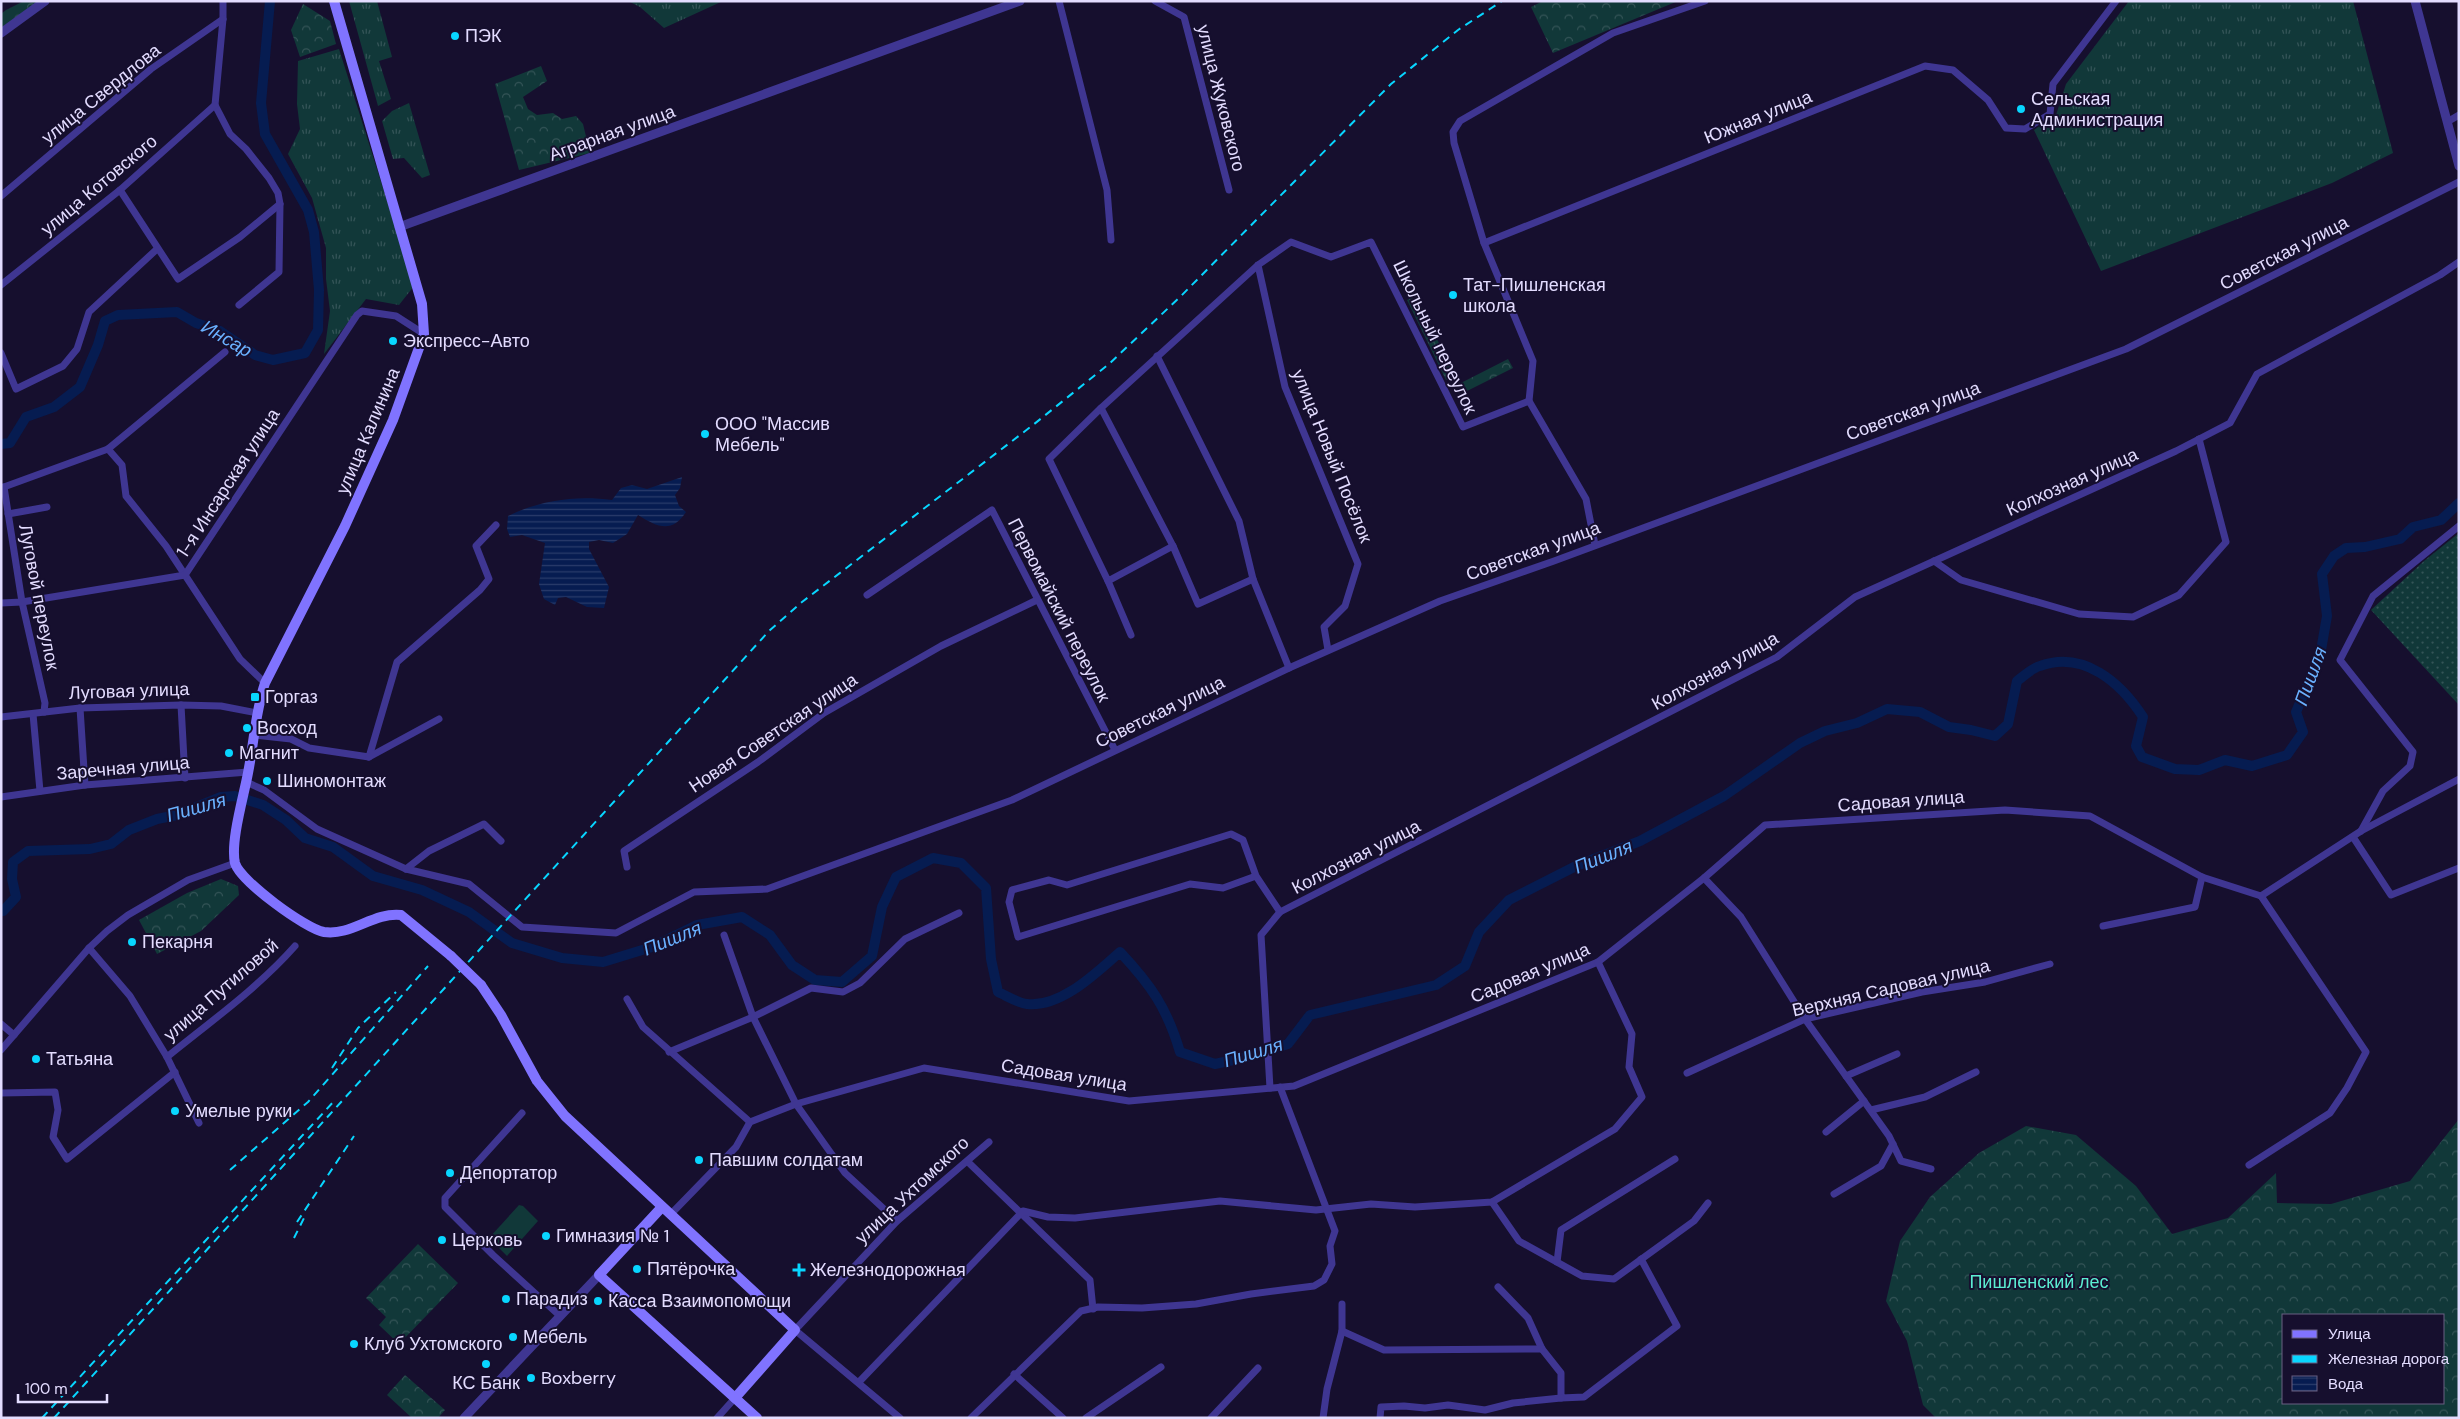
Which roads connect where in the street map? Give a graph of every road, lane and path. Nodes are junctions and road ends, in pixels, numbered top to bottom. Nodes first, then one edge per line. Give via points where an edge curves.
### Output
1 (45, 1) edge
2 (223, 1) edge
3 (334, 1) edge
4 (1020, 1) edge
5 (1059, 1) edge
6 (1155, 1) edge
7 (1704, 1) edge
8 (2116, 1) edge
9 (2415, 1) edge
10 (223, 20) junction
11 (1, 32) edge
12 (215, 105) junction
13 (2459, 115) edge
14 (2447, 122) junction
15 (2459, 166) edge
16 (2459, 182) edge
17 (120, 190) junction
18 (1229, 190) dead end
19 (1, 196) edge
20 (280, 204) junction
21 (399, 227) junction
22 (1111, 240) dead end
23 (1484, 243) junction
24 (157, 248) junction
25 (2459, 262) edge
26 (1258, 265) junction
27 (1, 285) edge
28 (239, 305) dead end
29 (424, 334) junction
30 (225, 352) dead end
31 (1, 353) edge
32 (1157, 356) junction
33 (1529, 401) junction
34 (1101, 408) junction
35 (2199, 439) junction
36 (108, 449) junction
37 (3, 487) edge
38 (47, 506) dead end
39 (8, 514) junction
40 (496, 525) dead end
41 (2459, 526) edge
42 (1595, 545) junction
43 (1173, 546) junction
44 (1934, 561) junction
45 (185, 575) junction
46 (1253, 579) junction
47 (1108, 581) junction
48 (867, 595) dead end
49 (1037, 600) junction
50 (22, 602) junction
51 (1, 603) edge
52 (1132, 635) dead end
53 (1328, 650) junction
54 (1289, 668) junction
55 (265, 683) junction
56 (181, 705) junction
57 (80, 708) junction
58 (44, 712) junction
59 (33, 714) junction
60 (257, 714) junction
61 (1, 717) edge
62 (439, 719) dead end
63 (254, 735) junction
64 (1115, 750) junction
65 (369, 758) junction
66 (185, 778) junction
67 (2459, 779) edge
68 (246, 781) junction
69 (86, 785) junction
70 (40, 791) junction
71 (1, 797) edge
72 (2361, 831) junction
73 (2353, 837) junction
74 (500, 841) dead end
75 (236, 863) junction
76 (627, 867) dead end
77 (2459, 868) edge
78 (406, 869) junction
79 (1256, 876) junction
80 (2202, 877) junction
81 (1704, 878) junction
82 (2261, 896) junction
83 (1280, 912) junction
84 (960, 913) dead end
85 (2103, 926) dead end
86 (724, 935) dead end
87 (295, 946) dead end
88 (89, 948) junction
89 (1598, 962) junction
90 (2050, 964) dead end
91 (627, 998) dead end
92 (752, 1017) junction
93 (1805, 1019) junction
94 (1, 1024) edge
95 (14, 1035) junction
96 (1, 1050) edge
97 (669, 1052) junction
98 (1897, 1054) dead end
99 (167, 1057) junction
100 (174, 1072) junction
101 (1976, 1072) dead end
102 (1687, 1073) dead end
103 (1846, 1076) junction
104 (1280, 1087) junction
105 (1270, 1088) junction
106 (1, 1093) edge
107 (1864, 1101) junction
108 (796, 1104) junction
109 (1871, 1110) junction
110 (522, 1113) dead end
111 (750, 1122) junction
112 (200, 1123) dead end
113 (1826, 1132) dead end
114 (988, 1142) dead end
115 (1893, 1144) junction
116 (1676, 1159) dead end
117 (968, 1162) junction
118 (2249, 1165) dead end
119 (1931, 1170) dead end
120 (1834, 1194) dead end
121 (1492, 1202) junction
122 (1708, 1203) dead end
123 (662, 1207) junction
124 (1326, 1210) junction
125 (1020, 1213) junction
126 (670, 1215) junction
127 (897, 1221) junction
128 (1641, 1259) junction
129 (1557, 1262) junction
130 (599, 1275) junction
131 (1498, 1287) dead end
132 (1342, 1304) dead end
133 (1093, 1308) junction
134 (560, 1316) junction
135 (795, 1330) junction
136 (1342, 1331) junction
137 (1542, 1349) junction
138 (1161, 1367) dead end
139 (1258, 1368) dead end
140 (1014, 1374) junction
141 (859, 1382) junction
142 (735, 1398) junction
143 (1561, 1398) junction
144 (1485, 1410) junction
145 (464, 1418) edge
146 (717, 1418) edge
147 (757, 1418) edge
148 (900, 1418) edge
149 (971, 1418) edge
150 (1063, 1418) edge
151 (1086, 1418) edge
152 (1211, 1418) edge
153 (1323, 1418) edge
154 (1380, 1418) edge
155 (1481, 1418) edge

1 - 11 street
2 - 10 street
3 - 21 main road, улица Калинина
4 - 21 street, Аграрная улица
5 - 22 street via 1106,190
6 - 18 street, улица Жуковского via 1184,17
7 - 23 street via 1613,33 1460,122 1453,132 1454,143
8 - 23 street, Южная улица via 2053,84 2050,114 2025,129 2006,128 1988,100 1953,70 1924,66
9 - 14 street
10 - 12 street
10 - 19 street, улица Свердлова via 151,69
12 - 17 street, улица Котовского
12 - 20 street via 230,134 269,178
13 - 14 street
14 - 15 street
16 - 42 street, Советская улица via 2126,349
17 - 24 street
17 - 27 street, улица Котовского
20 - 24 street via 240,237 178,279
20 - 28 street via 279,272
21 - 29 main road, улица Калинина via 422,304
23 - 33 street via 1532,361
24 - 31 street via 89,312 77,350 63,366 16,389
25 - 35 street, Колхозная улица via 2257,374 2230,423
26 - 32 street
26 - 33 street, Школьный переулок via 1291,242 1331,257 1371,242 1462,427
26 - 53 street, улица Новый Посёлок via 1285,387 1358,564 1345,606 1324,627
29 - 45 street, 1-я Инсарская улица via 396,316 362,311 357,315
29 - 55 main road, улица Калинина via 372,468
30 - 36 street
32 - 34 street
32 - 46 street via 1239,521
33 - 42 street via 1586,499
34 - 43 street
34 - 47 street via 1049,459
35 - 44 street, Колхозная улица
35 - 44 street via 2226,542 2180,595 2133,617 2079,614 1961,580
36 - 37 street
36 - 45 street via 122,465 126,496
37 - 39 street, Луговой переулок
38 - 39 street
39 - 50 street, Луговой переулок
40 - 65 street via 476,546 489,579 397,662
41 - 72 street via 2373,596 2340,660 2413,752 2410,766 2383,792
42 - 53 street, Советская улица via 1440,601
43 - 46 street via 1198,604
43 - 47 street
44 - 83 street, Колхозная улица via 1854,597 1777,657
45 - 50 street, 1-я Инсарская улица
45 - 55 street via 240,659
46 - 54 street
47 - 52 street
48 - 49 street, Первомайский переулок via 992,510
49 - 64 street, Первомайский переулок
49 - 76 street, Новая Советская улица via 941,646 824,713 758,762 624,851
50 - 51 street, 1-я Инсарская улица
50 - 58 street, Луговой переулок via 45,703
53 - 54 street, Советская улица
54 - 64 street, Советская улица
55 - 60 main road, улица Калинина
56 - 57 street, Луговая улица
56 - 60 street, Луговая улица via 221,706
56 - 66 street
57 - 58 street, Луговая улица
57 - 69 street
58 - 59 street, Луговая улица
59 - 61 street, Луговая улица
59 - 70 street
60 - 63 main road, улица Калинина
62 - 65 street
63 - 65 street via 291,739 309,748
63 - 68 main road, улица Калинина
64 - 78 street, Советская улица via 1012,800 767,889 694,892 616,933 522,927 469,884
66 - 68 street, Заречная улица
66 - 69 street, Заречная улица
67 - 72 street
68 - 75 main road, улица Калинина via 236,838
68 - 78 street via 317,828
69 - 70 street, Заречная улица
70 - 71 street, Заречная улица
72 - 73 street
73 - 77 street via 2391,896
73 - 82 street
74 - 78 street via 484,824 429,850
75 - 88 street via 188,880 128,915
75 - 123 main road, bridge via 244,877 258,890 313,928 324,932 348,930 381,916 401,915 482,985 537,1081 559,1109
79 - 79 street via 1223,888 1190,884 1018,937 1008,902 1012,890 1049,880 1067,885 1231,834 1243,840
79 - 83 street
80 - 81 street, Садовая улица via 2090,816 2006,810 1765,825
80 - 82 street, Садовая улица
80 - 85 street via 2195,907
81 - 89 street, Садовая улица
81 - 93 street via 1741,916
82 - 118 street via 2366,1052 2348,1088 2330,1113
83 - 105 street, Колхозная улица via 1261,935
84 - 92 street via 904,939 860,983 843,992 810,988
86 - 92 street
87 - 99 street, улица Путиловой via 248,991
88 - 95 street
88 - 99 street via 130,996
89 - 104 street, Садовая улица via 1294,1086
89 - 121 street via 1632,1034 1629,1067 1642,1097 1615,1129
90 - 93 street, Верхняя Садовая улица via 1985,982 1922,992
91 - 97 street via 643,1027
92 - 97 street
92 - 108 street
93 - 102 street, Верхняя Садовая улица
93 - 103 street
94 - 95 street
95 - 96 street
97 - 111 street
98 - 103 street
99 - 100 street
100 - 106 street via 67,1159 53,1136 58,1110 55,1092
100 - 112 street
101 - 109 street via 1925,1097
103 - 107 street
104 - 105 street, Садовая улица
104 - 124 street
105 - 108 street, Садовая улица via 1129,1101 924,1068
107 - 109 street
107 - 113 street
108 - 111 street, Садовая улица
108 - 127 street via 845,1173
109 - 115 street
110 - 134 street via 445,1198 446,1207
111 - 126 street via 736,1147
114 - 117 street, улица Ухтомского
115 - 119 street via 1901,1161
115 - 120 street via 1881,1166
116 - 129 street via 1561,1230
117 - 125 street
117 - 127 street, улица Ухтомского
121 - 124 street via 1415,1207 1371,1204
121 - 129 street via 1519,1241
122 - 128 street via 1694,1220
123 - 126 main road
123 - 130 main road
124 - 125 street via 1220,1202 1075,1218
124 - 133 street via 1335,1231 1330,1246 1332,1264 1324,1280 1314,1286 1196,1304
125 - 133 street via 1090,1280
125 - 141 street
126 - 135 main road
127 - 135 street, улица Ухтомского
128 - 129 street via 1614,1279 1582,1276
128 - 143 street via 1677,1326 1584,1397
130 - 134 street
130 - 142 main road
131 - 137 street via 1528,1318
132 - 136 street
133 - 140 street via 1081,1311
134 - 145 street
135 - 141 street
135 - 142 main road, улица Ухтомского
136 - 137 street via 1384,1350
136 - 153 street
137 - 143 street via 1561,1374
138 - 151 street
139 - 152 street
140 - 149 street
140 - 150 street
141 - 148 street
142 - 146 street, улица Ухтомского
142 - 147 main road
143 - 144 street via 1513,1403
144 - 154 street via 1448,1405 1381,1407
144 - 155 street

